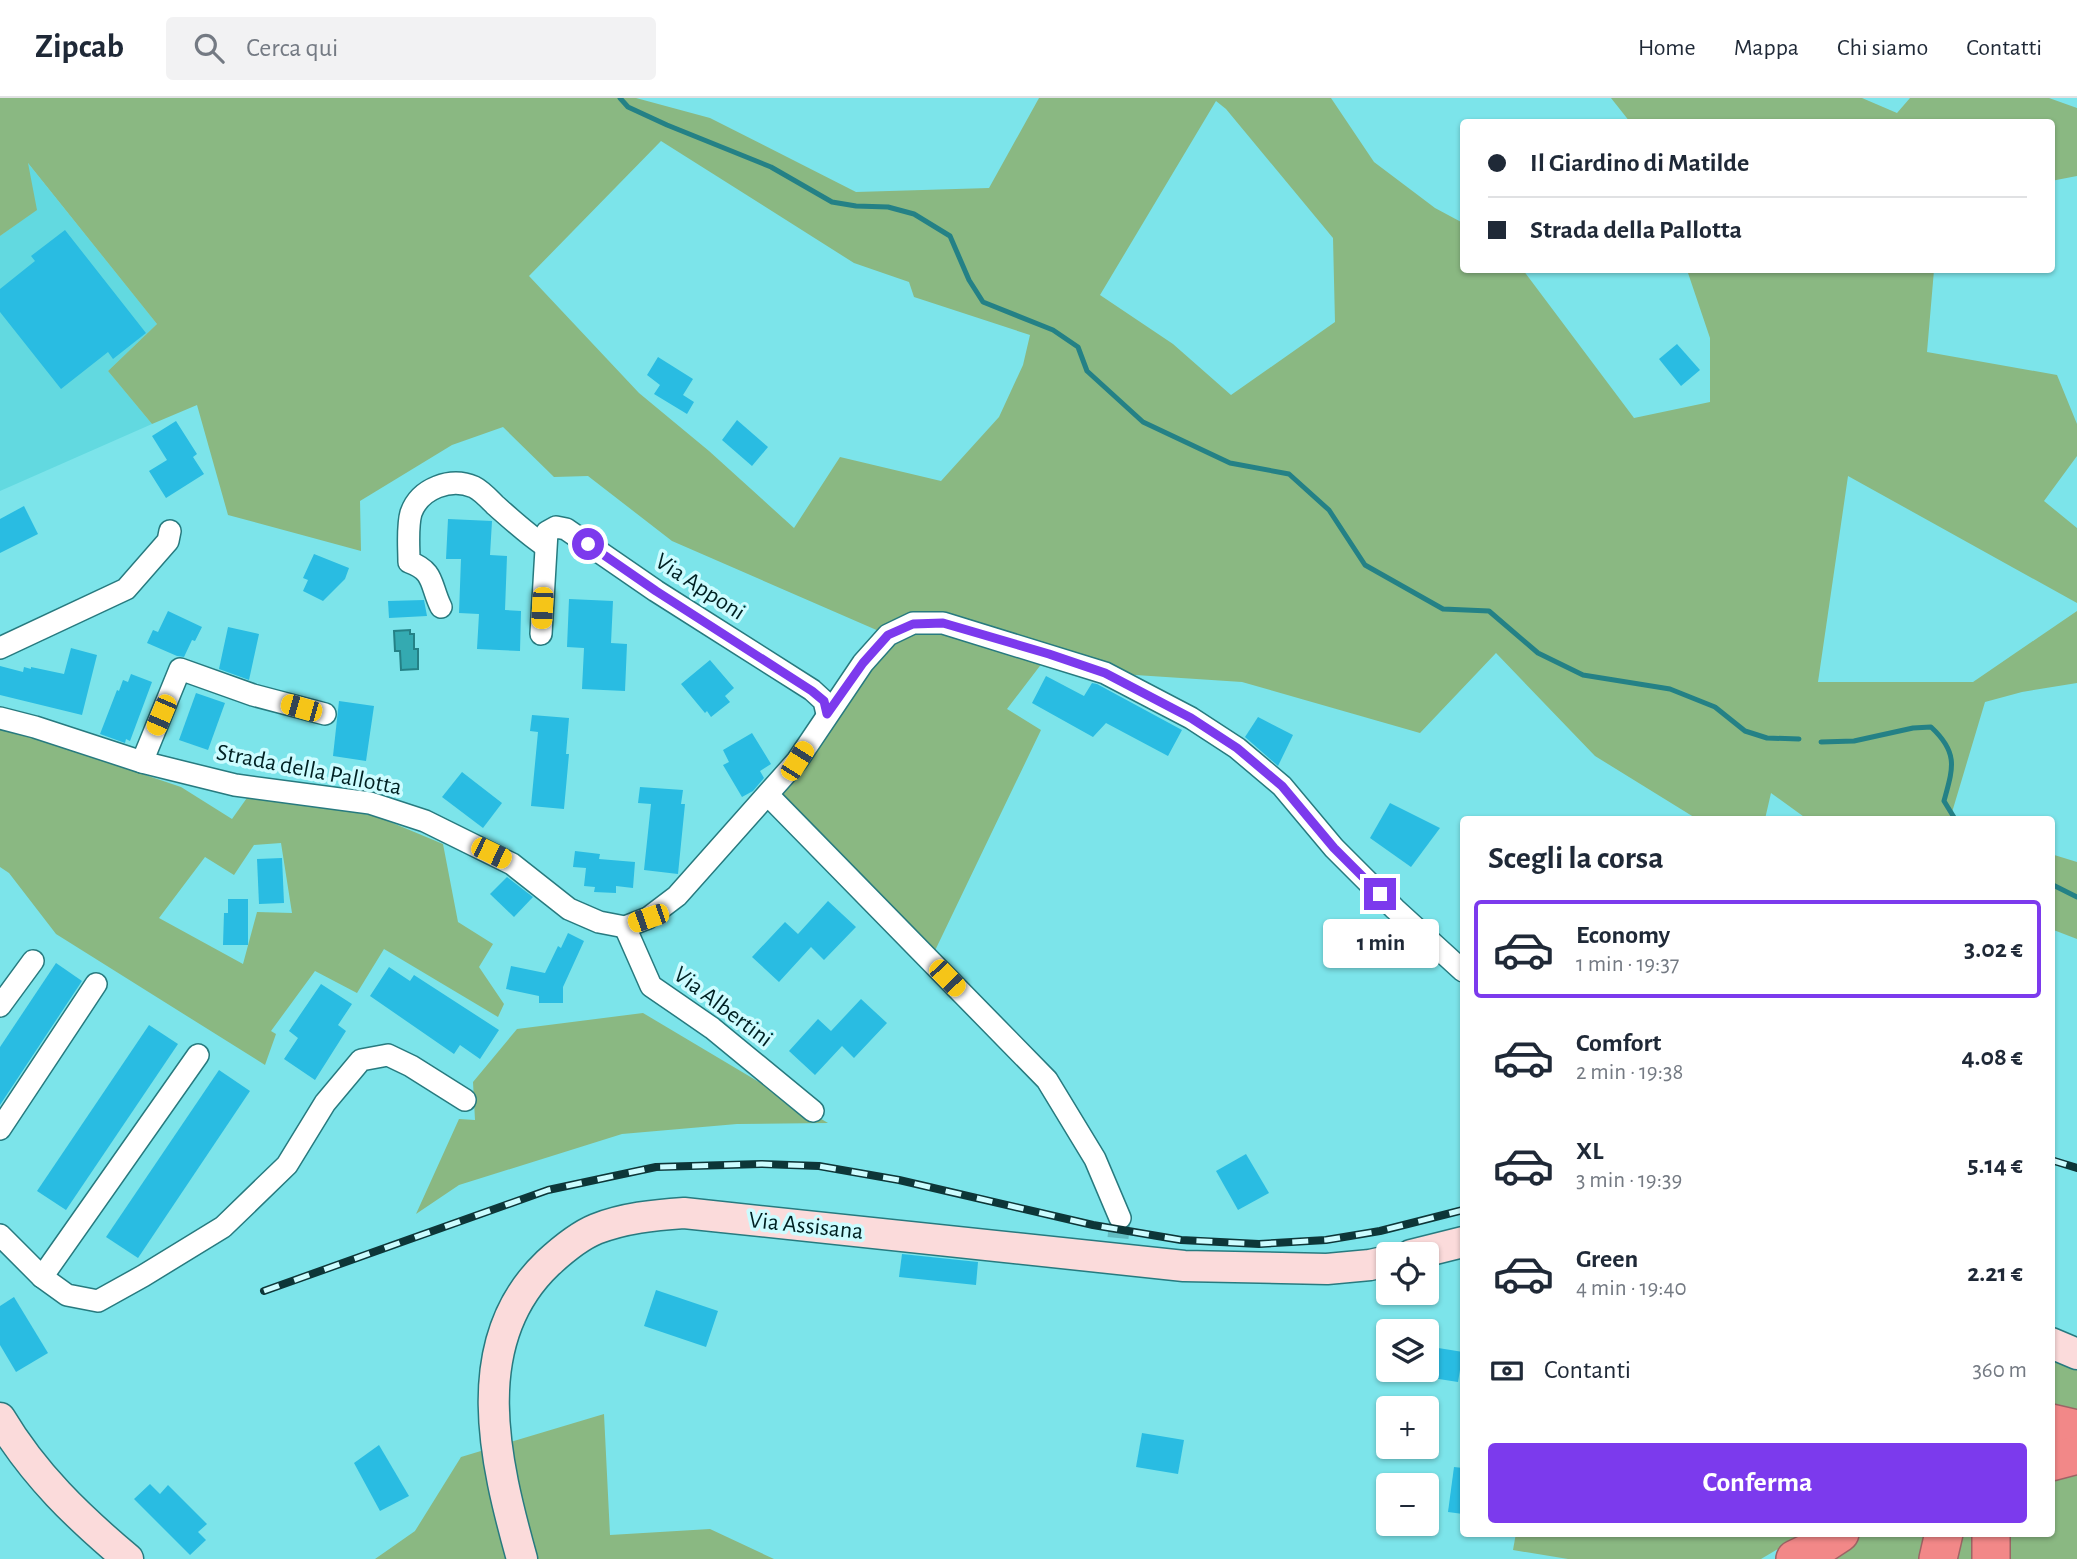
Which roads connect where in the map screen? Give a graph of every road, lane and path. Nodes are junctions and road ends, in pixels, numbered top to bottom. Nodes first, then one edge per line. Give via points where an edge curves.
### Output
1 (170, 531) dead end
2 (545, 546) junction
3 (441, 607) dead end
4 (541, 634) dead end
5 (0, 648) edge
6 (325, 714) dead end
7 (827, 714) junction
8 (0, 718) edge
9 (142, 761) junction
10 (768, 794) junction
11 (625, 927) junction
12 (33, 961) dead end
13 (1460, 968) edge
14 (96, 984) dead end
15 (0, 1006) edge
16 (198, 1055) dead end
17 (465, 1100) dead end
18 (813, 1111) dead end
19 (0, 1129) edge
20 (0, 1235) edge
21 (1117, 1238) junction
22 (1460, 1243) edge
23 (1439, 1248) edge
24 (1376, 1263) edge
25 (41, 1277) junction
26 (2055, 1345) edge
27 (2077, 1354) edge
28 (0, 1418) edge
29 (2055, 1424) edge
30 (2077, 1429) edge
31 (2055, 1445) edge
32 (2077, 1447) edge
33 (2077, 1455) edge
34 (2055, 1461) edge
35 (1834, 1537) edge
36 (1943, 1537) edge
37 (1992, 1537) edge
38 (128, 1559) edge
39 (522, 1559) edge
40 (1795, 1559) edge
41 (1938, 1559) edge
42 (1991, 1559) edge

1 - 5 street via 167,541 126,589
2 - 3 street via 476,488 459,483 440,485 426,493 411,512 409,562 430,575
2 - 4 street
2 - 7 street, Via Apponi via 547,532 556,527 566,529 812,691 824,701
6 - 9 street via 180,669
7 - 10 street via 797,761
7 - 13 street via 888,635 913,624 943,623 1105,673 1237,748 1282,786 1334,848
8 - 9 street, Strada della Pallotta
9 - 11 street, Strada della Pallotta via 235,785 370,803 425,821 512,864 569,909 598,922
10 - 11 street via 677,896 648,918
10 - 21 street via 1047,1080 1095,1159
11 - 18 street, Via Albertini via 651,986 712,1028
12 - 15 street
14 - 19 street
16 - 25 street
17 - 25 street via 388,1055 361,1060 325,1103 287,1165 223,1227 98,1301 67,1295
20 - 25 street
21 - 24 main road, Via Assisana via 1184,1266 1288,1270
21 - 39 main road, Via Assisana via 684,1213 641,1217 594,1230 557,1255 530,1281 505,1327 497,1361 495,1433 505,1498
22 - 23 main road
26 - 27 main road
28 - 38 main road via 18,1448 81,1520
29 - 30 highway
31 - 32 highway
33 - 34 highway
35 - 40 highway
36 - 41 highway
37 - 42 highway

